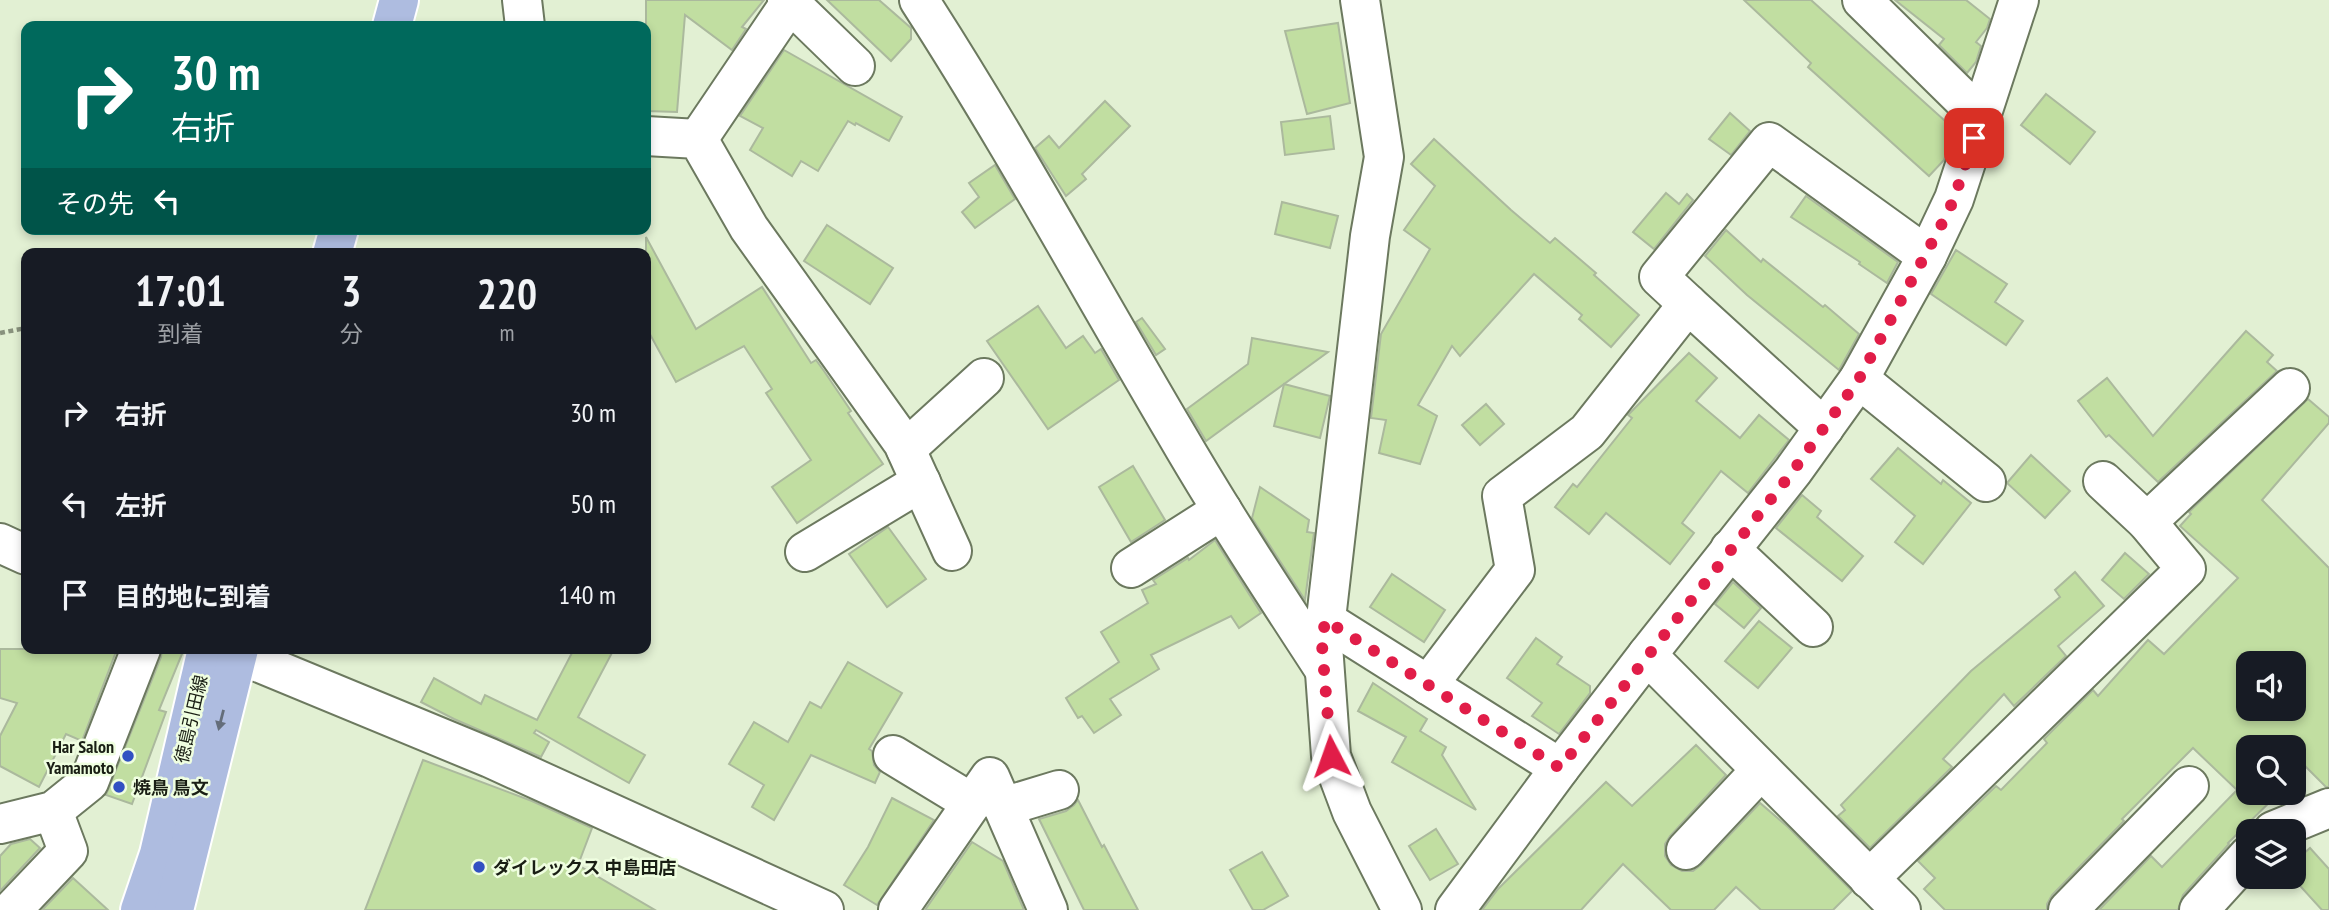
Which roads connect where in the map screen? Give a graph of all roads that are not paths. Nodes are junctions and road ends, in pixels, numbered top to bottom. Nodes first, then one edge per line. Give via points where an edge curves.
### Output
1 (399, 0) edge
2 (522, 0) edge
3 (919, 0) edge
4 (1360, 0) edge
5 (1862, 0) edge
6 (2020, 0) edge
7 (789, 2) edge
8 (393, 21) edge
9 (524, 21) edge
10 (855, 66) dead end
11 (1981, 117) junction
12 (651, 136) edge
13 (698, 139) junction
14 (1927, 256) junction
15 (1688, 304) junction
16 (984, 378) dead end
17 (1859, 379) junction
18 (2290, 388) dead end
19 (1824, 428) junction
20 (914, 465) junction
21 (2103, 481) dead end
22 (1986, 482) dead end
23 (1222, 510) junction
24 (2147, 522) junction
25 (0, 543) edge
26 (1730, 549) junction
27 (952, 551) dead end
28 (805, 552) dead end
29 (21, 553) edge
30 (1131, 568) dead end
31 (1325, 620) junction
32 (1813, 627) dead end
33 (139, 654) edge
34 (227, 654) edge
35 (227, 654) edge
36 (238, 654) edge
37 (1647, 655) junction
38 (1324, 669) junction
39 (1428, 685) junction
40 (894, 755) dead end
41 (1560, 768) junction
42 (1760, 770) junction
43 (2189, 786) dead end
44 (1059, 790) dead end
45 (987, 805) junction
46 (2329, 808) edge
47 (53, 811) junction
48 (2302, 819) edge
49 (0, 824) edge
50 (1686, 850) dead end
51 (2236, 869) edge
52 (1886, 900) edge
53 (12, 910) edge
54 (140, 910) edge
55 (174, 910) edge
56 (824, 910) edge
57 (898, 910) edge
58 (1048, 910) edge
59 (1402, 910) edge
60 (1455, 910) edge
61 (2068, 910) edge
62 (2199, 910) edge

1 - 8 main road
2 - 9 street
3 - 23 street
4 - 31 street via 1384,157 1370,236
5 - 11 street
6 - 11 street
7 - 10 street
7 - 13 street
11 - 14 street via 1954,199
12 - 13 street
13 - 20 street via 748,228
14 - 15 street via 1769,142 1659,277
14 - 17 street
15 - 19 street
15 - 39 street via 1587,432 1502,496 1515,570
16 - 20 street
17 - 19 street
17 - 22 street
18 - 24 street
19 - 26 street
20 - 27 street
20 - 28 street
21 - 24 street
23 - 30 street
23 - 38 street
24 - 52 street via 2186,569
25 - 29 street
26 - 32 street
26 - 37 street
31 - 38 street
31 - 39 street
33 - 47 street via 89,782
34 - 54 main road, 徳島引田線
35 -> 55 main road, 徳島引田線
36 - 56 street via 490,758
37 - 41 street
37 - 42 street
38 - 59 street via 1331,756 1352,812
39 - 41 street
40 - 45 street
41 - 60 street
42 - 50 street
42 - 52 street
43 - 61 street
44 - 45 street
45 - 57 street
45 - 58 street
46 - 48 street
47 - 49 street
47 - 53 street via 68,851
51 - 62 street

